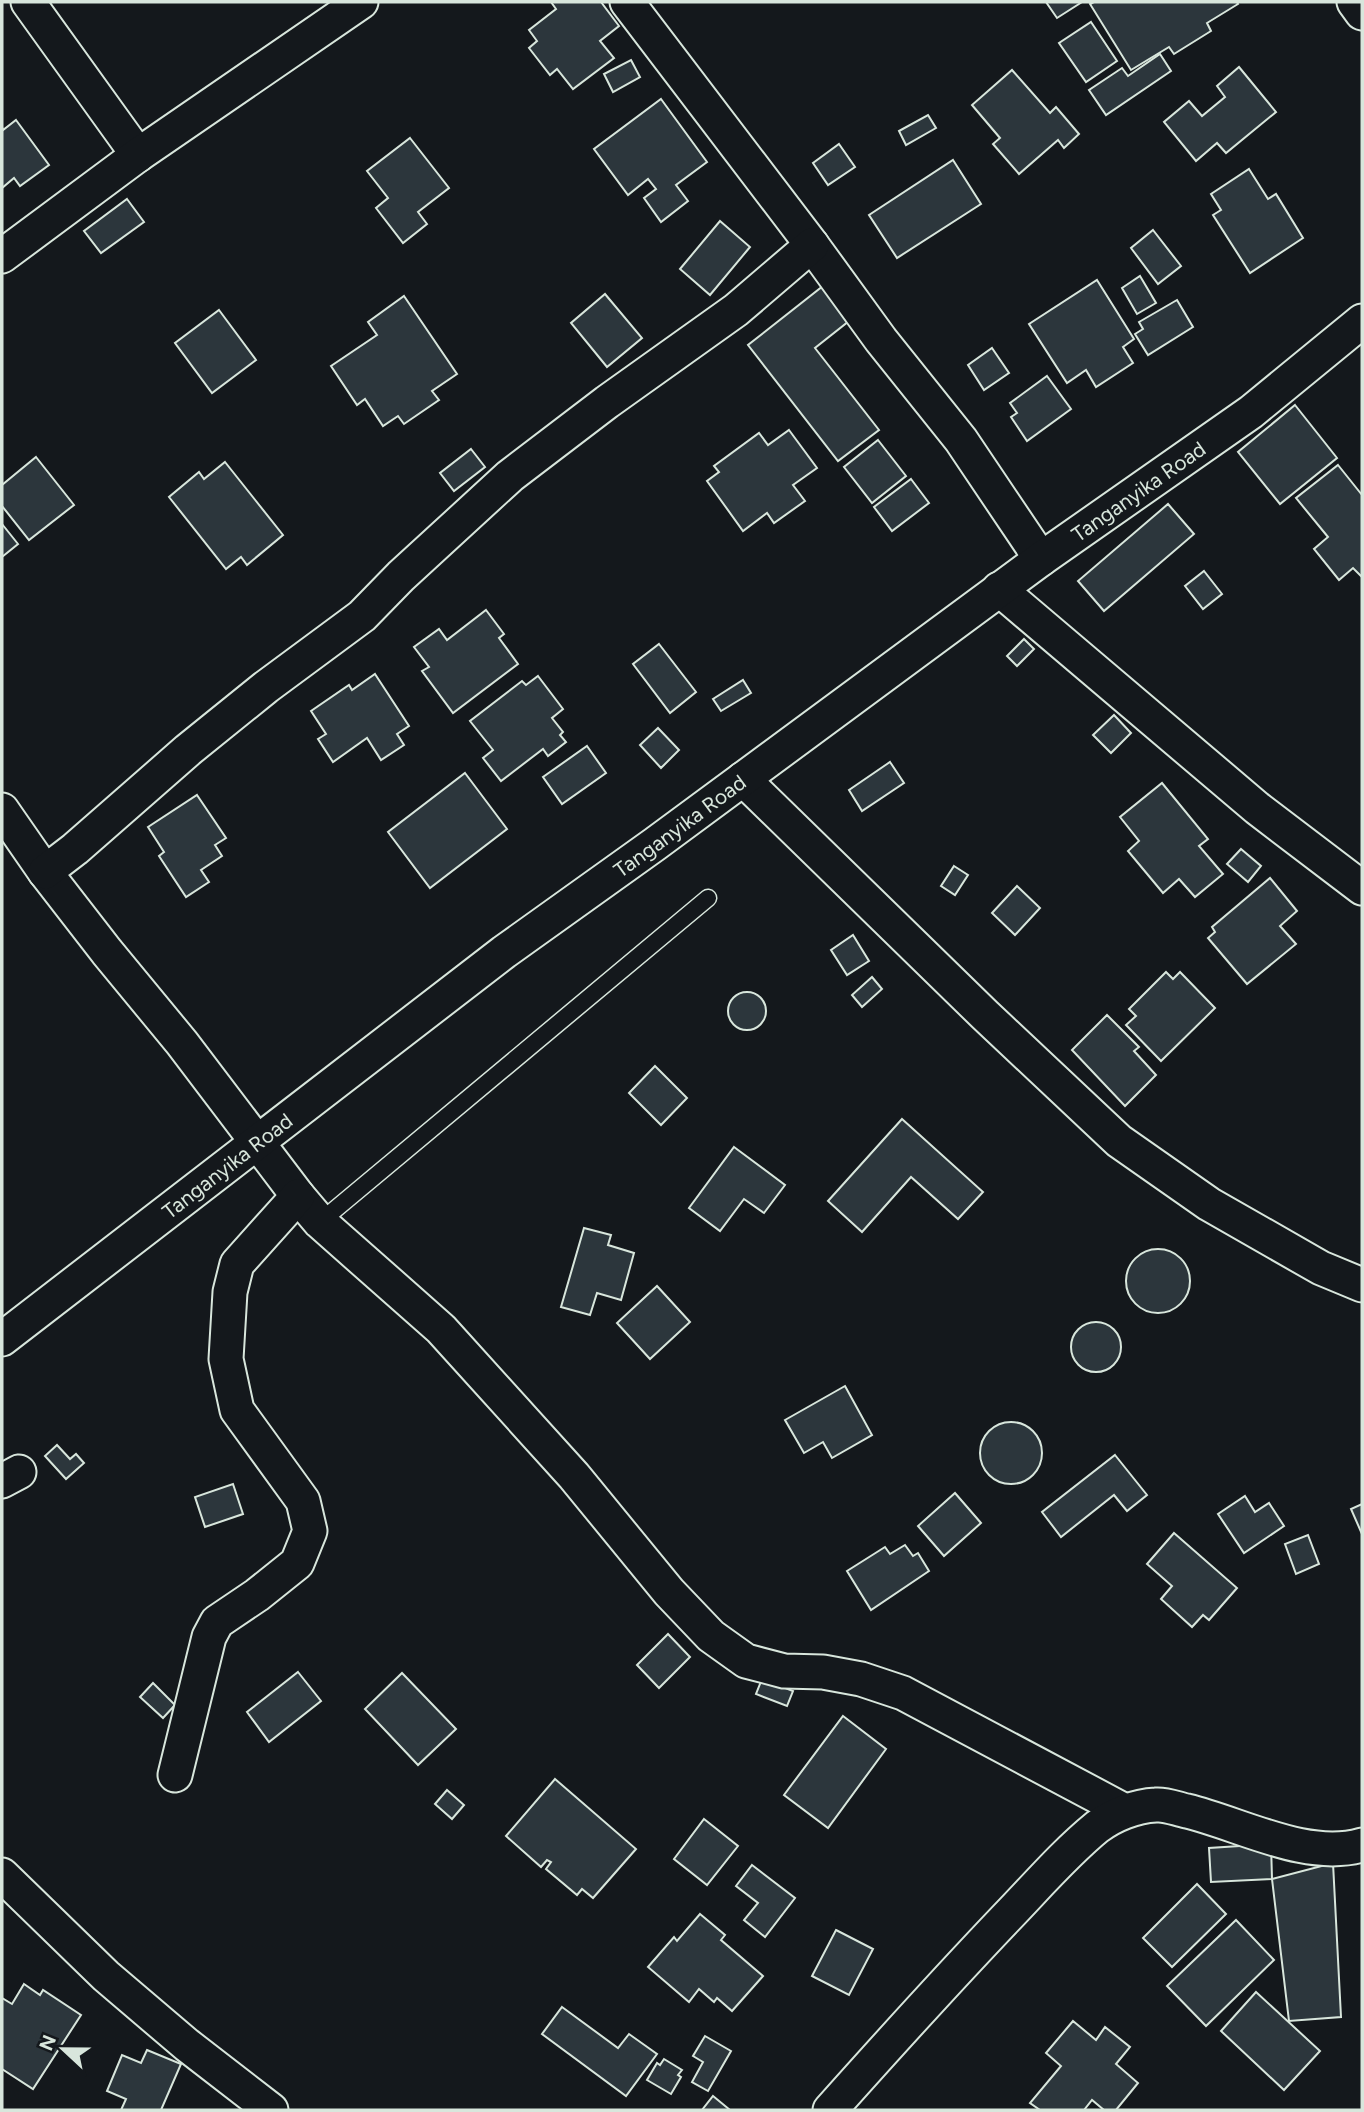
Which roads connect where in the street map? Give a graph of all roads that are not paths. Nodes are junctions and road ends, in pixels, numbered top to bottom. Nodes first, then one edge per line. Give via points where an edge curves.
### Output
1 (28, 2) edge
2 (361, 2) edge
3 (627, 2) edge
4 (1354, 2) edge
5 (1362, 13) edge
6 (138, 155) junction
7 (812, 245) junction
8 (2, 256) edge
9 (1362, 321) edge
10 (1041, 559) junction
11 (999, 589) junction
12 (743, 779) junction
13 (2, 810) edge
14 (45, 872) junction
15 (1362, 888) edge
16 (708, 898) dead end
17 (256, 1143) junction
18 (298, 1196) junction
19 (320, 1222) junction
20 (1362, 1285) edge
21 (2, 1339) edge
22 (175, 1775) dead end
23 (1125, 1811) junction
24 (1362, 1846) edge
25 (2, 1875) edge
26 (271, 2110) edge
27 (830, 2110) edge

1 - 6 street
2 - 6 street
3 - 7 street
4 - 5 street
6 - 8 street
7 - 10 street via 961,440
7 - 14 street via 736,310 510,476 362,617 266,687
9 - 10 street, Tanganyika Road via 1251,412
10 - 11 street, Tanganyika Road
11 - 12 street, Tanganyika Road
11 - 15 street via 1257,808
12 - 17 street, Tanganyika Road via 504,952
12 - 20 street via 1119,1141 1209,1204 1321,1268
13 - 14 street
14 - 17 street
16 - 19 lane
17 - 18 street
17 - 21 street, Tanganyika Road
18 - 19 street
18 - 22 street via 237,1264 230,1292 226,1359 237,1410 303,1502 310,1531 297,1563 217,1622
19 - 23 street via 441,1329 711,1636 746,1661 784,1671 861,1679 903,1693
23 - 24 street via 1157,1805 1311,1848
23 - 27 street via 1098,1826 1053,1869
25 - 26 street via 106,1976

